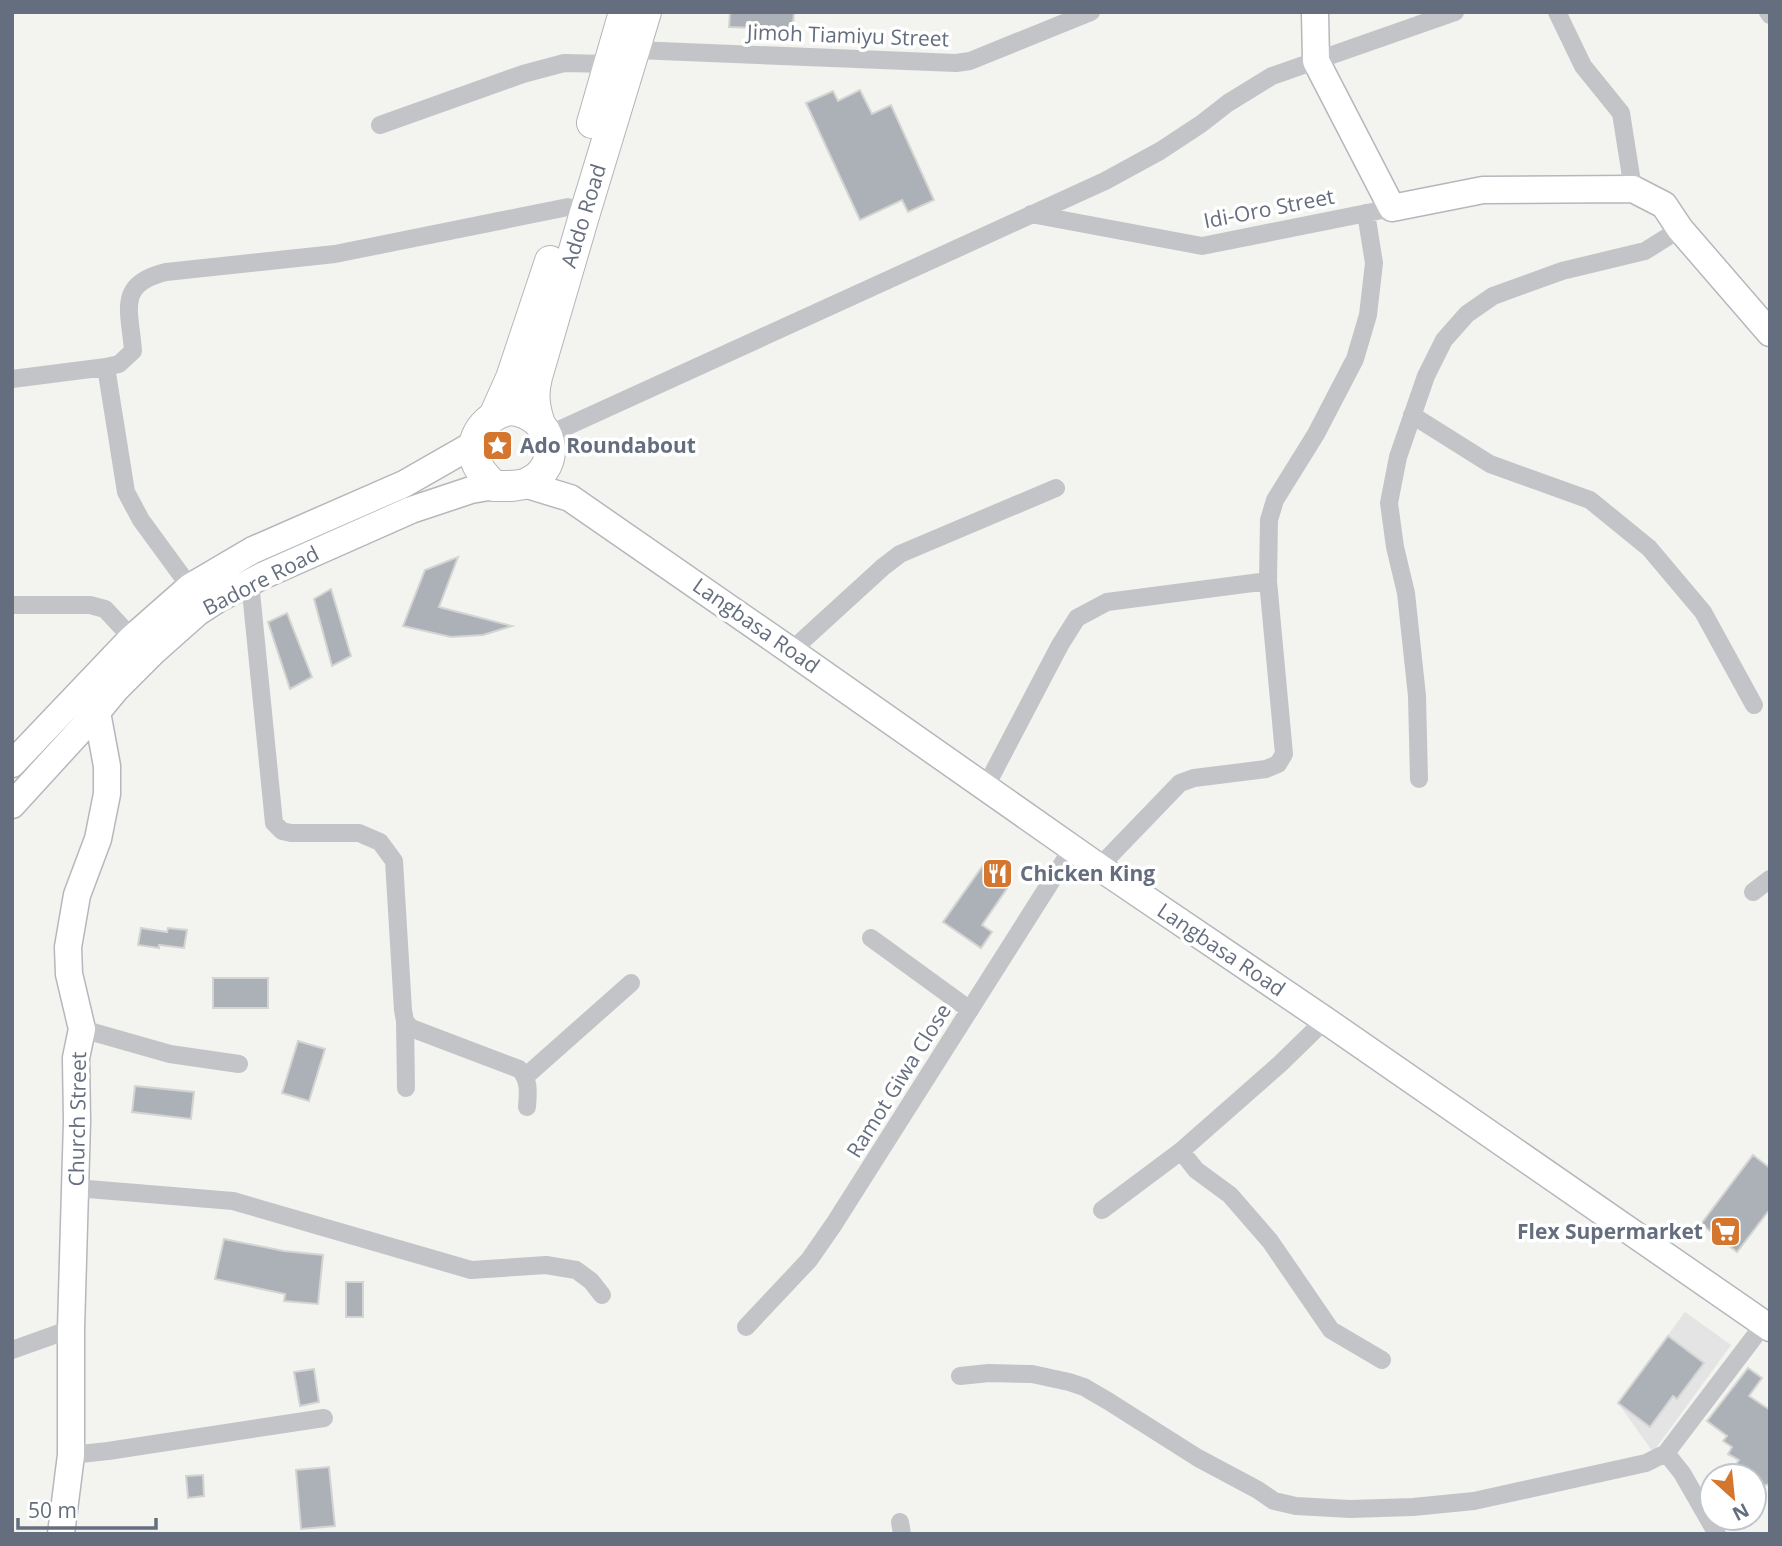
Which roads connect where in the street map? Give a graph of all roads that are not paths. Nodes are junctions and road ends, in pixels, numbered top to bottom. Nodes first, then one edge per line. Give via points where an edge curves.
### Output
1 (624, 12) edge
2 (646, 12) edge
3 (1091, 12) edge
4 (1315, 12) edge
5 (1454, 12) edge
6 (1557, 12) edge
7 (636, 50) junction
8 (1317, 61) junction
9 (609, 64) junction
10 (380, 125) dead end
11 (1633, 188) junction
12 (568, 207) junction
13 (1392, 208) junction
14 (1366, 213) junction
15 (1031, 214) junction
16 (1680, 229) junction
17 (1770, 333) edge
18 (106, 367) junction
19 (12, 379) edge
20 (1412, 415) junction
21 (494, 416) junction
22 (544, 440) junction
23 (474, 444) junction
24 (524, 484) junction
25 (494, 486) junction
26 (1056, 488) dead end
27 (570, 498) junction
28 (1268, 581) junction
29 (250, 582) junction
30 (190, 587) junction
31 (12, 605) edge
32 (132, 638) junction
33 (792, 651) junction
34 (1754, 705) dead end
35 (97, 712) junction
36 (12, 764) edge
37 (1419, 779) dead end
38 (985, 788) junction
39 (12, 805) edge
40 (1073, 847) junction
41 (1099, 867) junction
42 (1770, 879) edge
43 (1753, 892) dead end
44 (871, 938) dead end
45 (631, 983) dead end
46 (970, 1010) junction
47 (1325, 1020) junction
48 (405, 1021) junction
49 (82, 1029) junction
50 (239, 1064) dead end
51 (526, 1076) junction
52 (406, 1088) dead end
53 (527, 1107) dead end
54 (1181, 1151) junction
55 (76, 1188) junction
56 (1102, 1210) dead end
57 (602, 1295) dead end
58 (1767, 1326) edge
59 (746, 1327) dead end
60 (71, 1329) junction
61 (12, 1350) edge
62 (1382, 1360) dead end
63 (960, 1376) dead end
64 (324, 1418) dead end
65 (1666, 1452) junction
66 (71, 1455) junction
67 (61, 1534) edge
68 (1717, 1534) edge

1 - 9 main road, Addo Road
2 - 7 main road, Addo Road
3 - 7 street, Jimoh Tiamiyu Street via 956,63
4 - 8 street
5 - 8 street
6 - 11 street via 1583,66 1621,113
7 - 22 main road, Addo Road via 533,393
8 - 13 street
8 - 15 street via 1272,76 1160,151
9 - 10 street via 564,63
9 - 12 main road, Addo Road
11 - 13 street via 1483,190
11 - 16 street via 1664,205
12 - 18 street via 335,254 151,276 137,283 129,298 133,351 119,364
12 - 21 main road, Addo Road via 512,378
13 - 14 street, Idi-Oro Street
14 - 15 street, Idi-Oro Street via 1202,246
14 - 28 street via 1374,263 1368,315 1355,359 1275,500 1269,520
15 - 22 street
16 - 17 street
16 - 20 street via 1645,251 1562,271 1493,296 1467,314 1444,340
18 - 19 street
18 - 30 street via 126,492
20 - 34 street via 1490,464 1590,500 1649,548 1703,612
20 - 37 street via 1389,503 1418,696
21 - 22 main road via 521,411
21 - 23 main road via 479,428
22 - 24 main road via 537,476
22 - 27 street
23 - 25 main road via 476,463
23 - 30 street, Badore Road via 404,484 253,550
24 - 25 main road
24 - 27 street
25 - 29 street, Badore Road via 411,510
26 - 33 street via 900,554
27 - 33 street, Langbasa Road
28 - 38 street via 1107,602 1077,618
28 - 41 street via 1284,754 1278,764 1266,769 1180,783
29 - 35 street, Badore Road via 198,612
29 - 48 street via 274,823 282,831 359,833 380,842 394,861
30 - 32 street, Badore Road
31 - 32 street via 105,609
32 - 36 street, Badore Road
33 - 38 street, Langbasa Road
35 - 39 street, Badore Road
35 - 49 street, Church Street via 107,794 98,839 77,895 68,947 69,974
38 - 40 street, Langbasa Road
40 - 41 street, Langbasa Road
40 - 46 street, Ramot Giwa Close
41 - 47 street, Langbasa Road
42 - 43 street
44 - 46 street
45 - 51 street
46 - 59 street, Ramot Giwa Close via 809,1260
47 - 54 street
47 - 58 street, Langbasa Road
48 - 51 street via 411,1028 519,1069
48 - 52 street
49 - 50 street via 170,1054
49 - 55 street, Church Street via 76,1058
51 - 53 street
54 - 56 street
54 - 62 street via 1196,1170 1230,1195 1270,1241 1331,1330
55 - 57 street via 233,1202 471,1270 546,1265 576,1270
55 - 60 street, Church Street
58 - 65 street
60 - 61 street
60 - 66 street, Church Street
63 - 65 street via 1032,1374 1084,1387 1274,1501 1296,1506 1350,1509 1474,1501 1646,1463
64 - 66 street
65 - 68 street
66 - 67 street, Church Street

